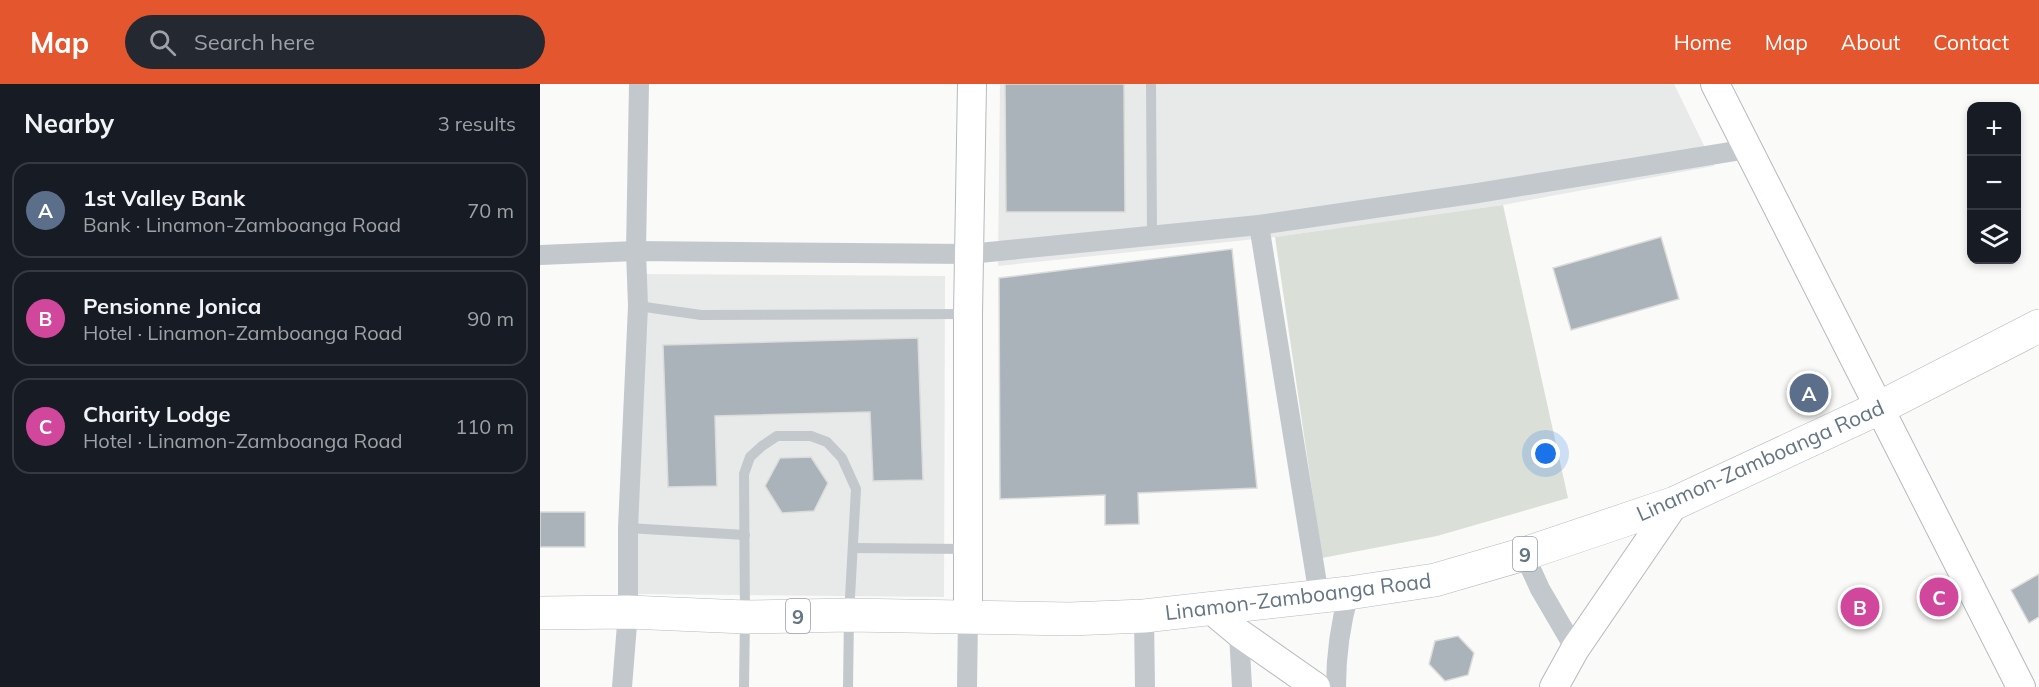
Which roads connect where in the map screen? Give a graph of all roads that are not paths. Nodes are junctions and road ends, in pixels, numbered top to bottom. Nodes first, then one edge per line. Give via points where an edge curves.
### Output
1 (639, 84) edge
2 (972, 84) edge
3 (1151, 84) edge
4 (1715, 84) edge
5 (1748, 149) junction
6 (1259, 225) junction
7 (1152, 236) junction
8 (636, 251) junction
9 (969, 254) junction
10 (540, 255) edge
11 (638, 306) junction
12 (968, 314) junction
13 (2039, 326) edge
14 (1879, 408) junction
15 (1674, 503) junction
16 (628, 528) junction
17 (745, 535) junction
18 (853, 548) junction
19 (967, 549) junction
20 (1524, 554) junction
21 (1334, 595) junction
22 (1209, 608) junction
23 (628, 612) junction
24 (540, 613) edge
25 (849, 615) junction
26 (1144, 616) junction
27 (745, 617) junction
28 (968, 618) junction
29 (1239, 633) junction
30 (1575, 650) junction
31 (622, 687) edge
32 (744, 687) edge
33 (848, 687) edge
34 (967, 687) edge
35 (1145, 687) edge
36 (1242, 687) edge
37 (1316, 687) edge
38 (1336, 687) edge
39 (1554, 687) edge
40 (2021, 687) edge

1 - 8 street
2 - 9 street
3 - 7 lane
4 - 5 street
5 - 6 street
5 - 14 street
6 - 7 street
6 - 21 street
7 - 9 street
8 - 9 street
8 - 10 street
8 - 11 street
9 - 12 street
11 - 12 lane via 701,315
11 - 16 street
12 - 19 street
13 - 14 highway, Linamon-Zamboanga Road / 9
14 - 15 highway, Linamon-Zamboanga Road / 9
14 - 40 street
15 - 20 highway, Linamon-Zamboanga Road / 9
15 - 30 street
16 - 17 lane
16 - 23 street
17 - 18 lane via 744,474 750,457 777,436 811,436 826,442 842,458 856,489
17 - 27 lane
18 - 19 lane
18 - 25 lane
19 - 28 street
20 - 21 highway, Linamon-Zamboanga Road / 9 via 1435,580
20 - 30 street
21 - 22 highway, Linamon-Zamboanga Road / 9
21 - 38 street via 1341,622
22 - 26 highway, Linamon-Zamboanga Road / 9
22 - 29 street
23 - 24 highway, Linamon-Zamboanga Road / 9
23 - 27 highway, Linamon-Zamboanga Road / 9
23 - 31 street
25 - 27 highway, Linamon-Zamboanga Road / 9
25 - 28 highway, Linamon-Zamboanga Road / 9
25 - 33 lane
26 - 28 highway, Linamon-Zamboanga Road / 9
26 - 35 street
27 - 32 lane
28 - 34 street
29 - 36 street
29 - 37 street
30 - 39 street

